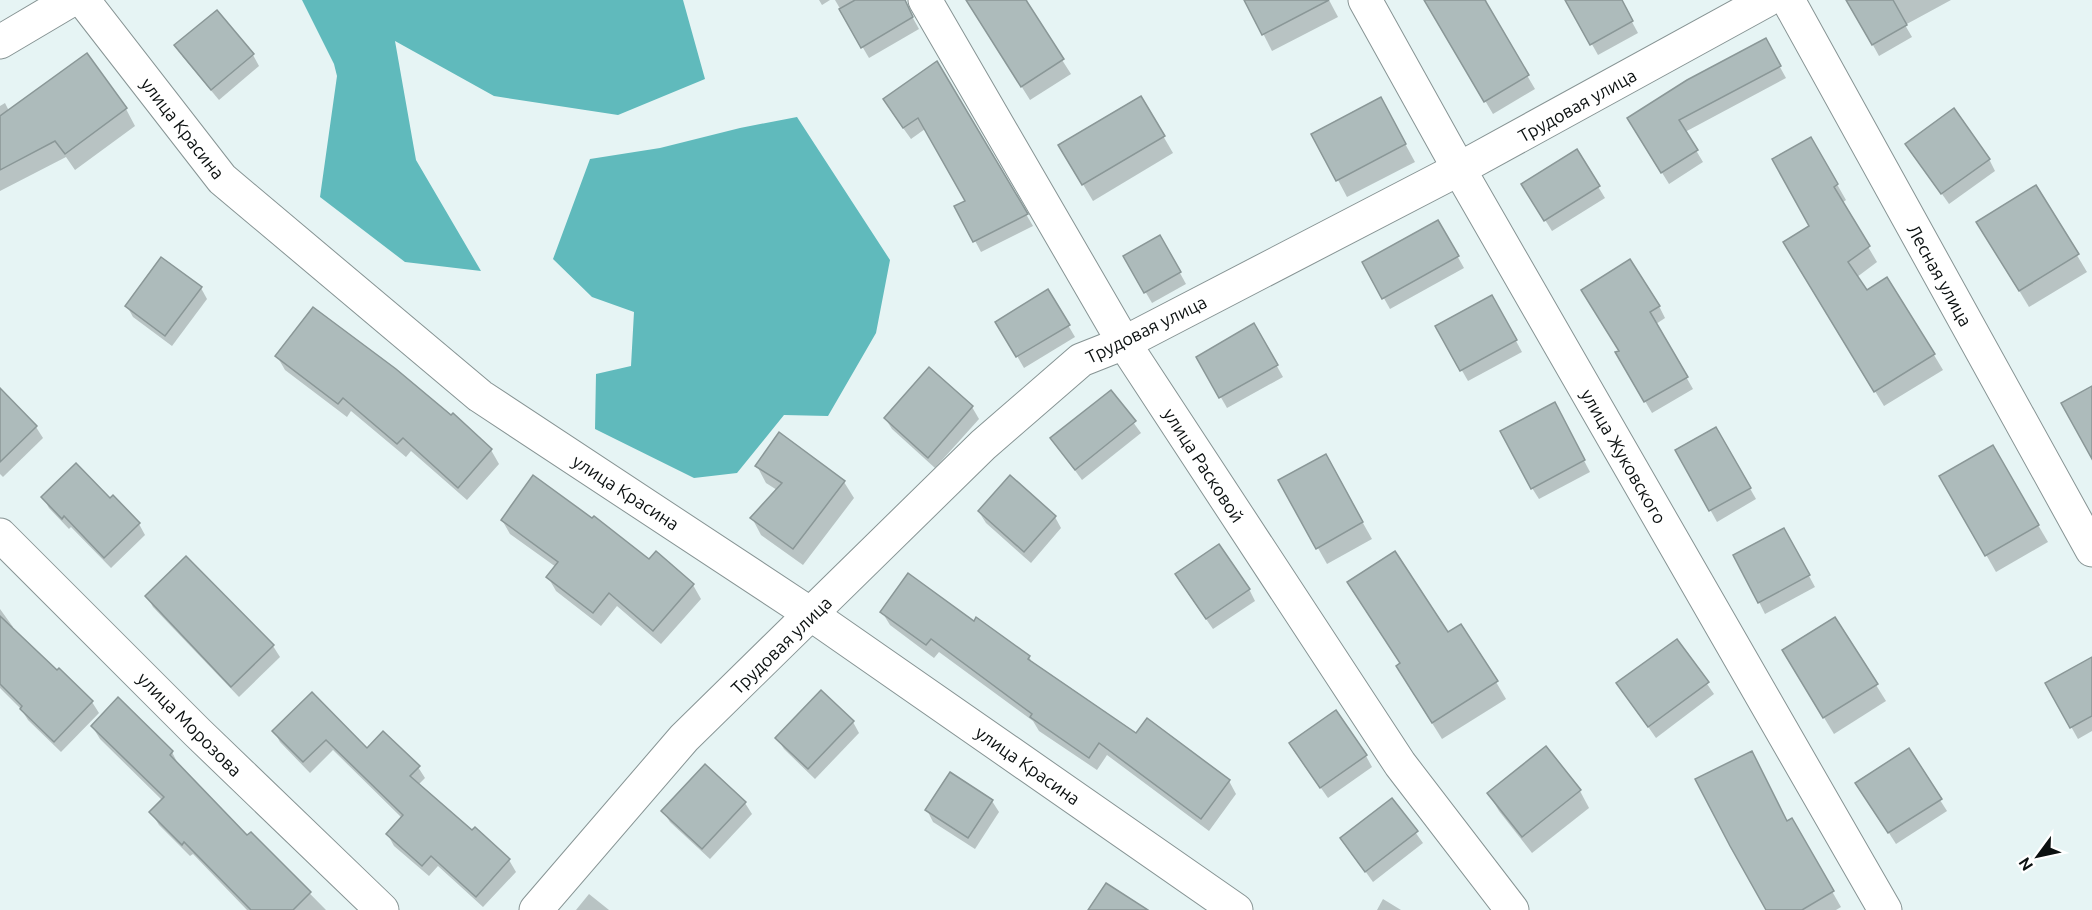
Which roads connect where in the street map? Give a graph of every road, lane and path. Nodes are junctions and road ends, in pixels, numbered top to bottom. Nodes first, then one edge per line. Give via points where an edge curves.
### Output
1 (71, 0) edge
2 (83, 0) edge
3 (925, 0) edge
4 (1365, 0) edge
5 (1767, 0) edge
6 (1788, 0) edge
7 (0, 42) edge
8 (1459, 169) junction
9 (1124, 343) junction
10 (0, 535) edge
11 (2092, 550) edge
12 (812, 615) junction
13 (382, 910) edge
14 (536, 910) edge
15 (1236, 910) edge
16 (1512, 910) edge
17 (1885, 910) edge

1 - 7 street
2 - 12 street, улица Красина via 231,187 480,396
3 - 9 street, улица Расковой
4 - 8 street, улица Жуковского
5 - 8 street, Трудовая улица
6 - 11 street, Лесная улица
8 - 9 street, Трудовая улица
8 - 17 street, улица Жуковского
9 - 12 street, Трудовая улица via 1080,360 983,445
9 - 16 street, улица Расковой via 1400,764
10 - 13 street, улица Морозова
12 - 14 street, Трудовая улица via 684,738
12 - 15 street, улица Красина

